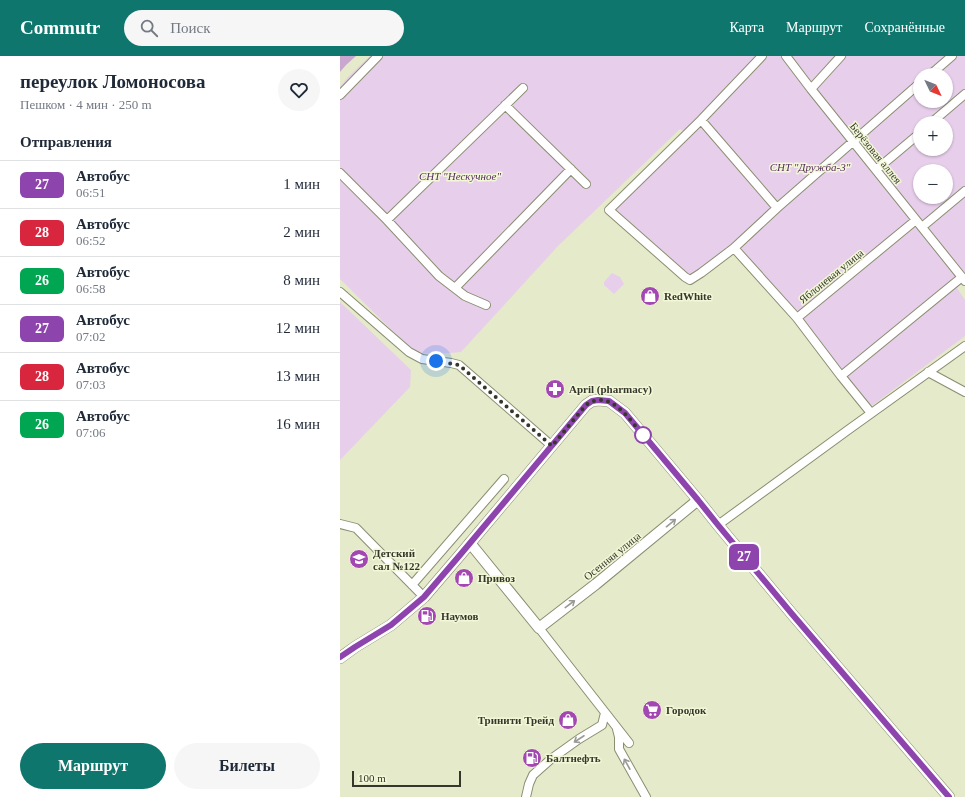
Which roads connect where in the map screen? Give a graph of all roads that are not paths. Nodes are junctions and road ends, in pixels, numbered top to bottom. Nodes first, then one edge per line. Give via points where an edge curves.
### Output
1 (378, 56) edge
2 (762, 56) edge
3 (786, 56) edge
4 (841, 56) edge
5 (952, 56) edge
6 (938, 68) edge
7 (523, 88) dead end
8 (811, 89) junction
9 (913, 90) edge
10 (965, 94) edge
11 (340, 95) edge
12 (505, 105) junction
13 (939, 116) edge
14 (701, 120) junction
15 (913, 138) edge
16 (853, 141) junction
17 (570, 169) junction
18 (876, 170) junction
19 (340, 173) edge
20 (586, 184) dead end
21 (965, 191) edge
22 (777, 208) junction
23 (387, 220) junction
24 (916, 220) junction
25 (922, 227) junction
26 (734, 248) junction
27 (964, 279) edge
28 (455, 288) junction
29 (340, 292) edge
30 (486, 305) dead end
31 (797, 318) junction
32 (965, 346) edge
33 (928, 372) junction
34 (841, 376) junction
35 (965, 392) edge
36 (871, 413) junction
37 (552, 446) junction
38 (504, 478) dead end
39 (698, 500) junction
40 (340, 524) edge
41 (718, 525) junction
42 (470, 543) junction
43 (412, 585) junction
44 (424, 597) junction
45 (538, 628) junction
46 (340, 658) edge
47 (605, 713) junction
48 (617, 728) junction
49 (629, 743) dead end
50 (526, 797) edge
51 (646, 797) edge
52 (949, 797) edge

1 - 11 street
2 - 14 street
3 - 8 street, Берёзовая аллея
4 - 8 street
5 - 6 street
7 - 12 street
8 - 16 street, Берёзовая аллея
9 - 16 street
10 - 13 street
12 - 17 street
12 - 23 street
14 - 22 street
14 - 26 street via 609,210 690,280
15 - 18 street
16 - 18 street, Берёзовая аллея
16 - 22 street
17 - 20 street
17 - 28 street
18 - 24 street, Берёзовая аллея
19 - 23 street
21 - 25 street
22 - 26 street
23 - 28 street via 439,276
24 - 25 street, Берёзовая аллея
24 - 31 street, Яблоневая улица
25 - 27 street, Берёзовая аллея
26 - 31 street
27 - 34 street
28 - 30 street via 465,296
29 - 37 street via 409,352 422,359 459,365
31 - 34 street, Яблоневая улица
32 - 33 street
33 - 35 street
33 - 36 street
34 - 36 street, Яблоневая улица
36 - 41 street
37 - 39 main road via 586,405 592,401 609,401 625,413
37 - 42 main road
38 - 43 street
39 - 41 main road
45 -> 39 street, Осенняя улица
40 - 43 street via 356,528
41 - 52 main road
42 - 44 main road
42 - 45 street
43 - 44 street
44 - 46 main road via 391,625
45 - 47 street
47 - 48 street
47 -> 50 street via 602,725 573,742 533,775
48 - 49 street
51 -> 48 street via 619,749

